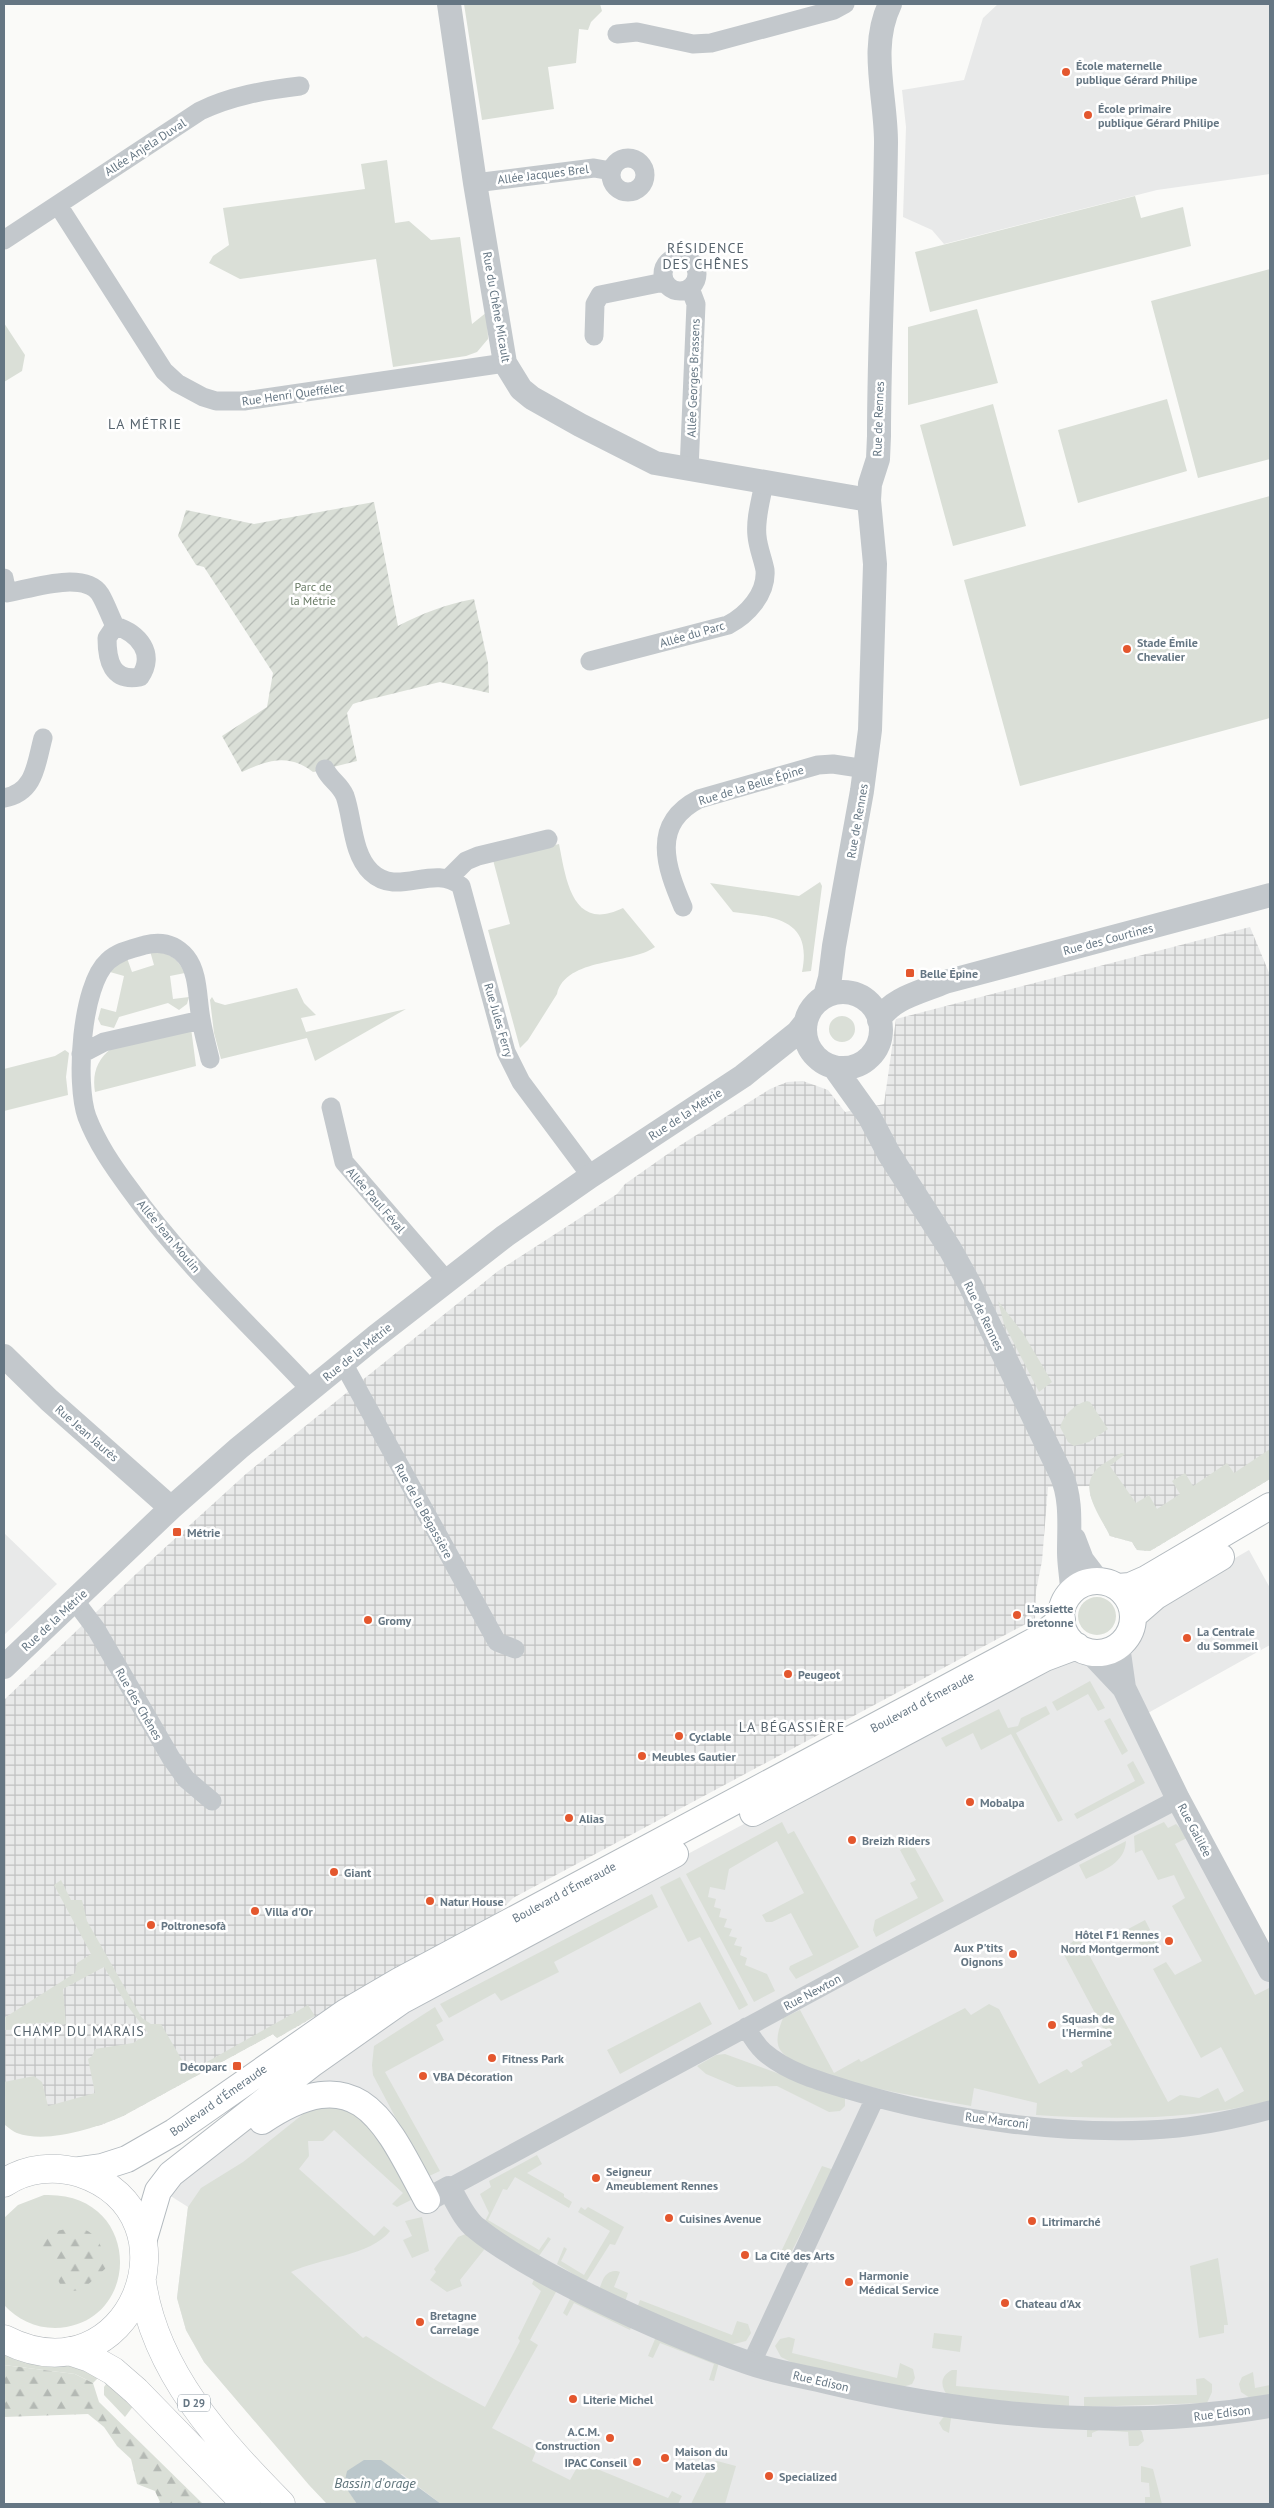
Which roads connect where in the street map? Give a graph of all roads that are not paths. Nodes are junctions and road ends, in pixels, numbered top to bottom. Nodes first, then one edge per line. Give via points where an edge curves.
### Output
1 (449, 4) edge
2 (845, 4) edge
3 (890, 4) edge
4 (617, 34) dead end
5 (300, 86) dead end
6 (611, 171) dead end
7 (475, 183) junction
8 (58, 205) junction
9 (4, 240) edge
10 (664, 282) junction
11 (690, 288) junction
12 (594, 336) dead end
13 (505, 363) junction
14 (688, 470) junction
15 (764, 483) junction
16 (868, 500) junction
17 (4, 578) edge
18 (115, 626) dead end
19 (590, 661) dead end
20 (43, 738) dead end
21 (325, 769) dead end
22 (866, 769) junction
23 (4, 798) edge
24 (548, 839) dead end
25 (450, 878) junction
26 (1270, 895) edge
27 (683, 907) dead end
28 (840, 923) junction
29 (944, 982) junction
30 (857, 995) junction
31 (825, 996) junction
32 (201, 1020) junction
33 (879, 1020) junction
34 (806, 1022) junction
35 (81, 1054) junction
36 (210, 1059) dead end
37 (825, 1061) junction
38 (861, 1063) junction
39 (743, 1076) junction
40 (331, 1107) dead end
41 (869, 1116) junction
42 (590, 1176) junction
43 (446, 1280) junction
44 (4, 1356) edge
45 (343, 1363) junction
46 (311, 1390) junction
47 (1270, 1506) edge
48 (171, 1508) junction
49 (1270, 1526) edge
50 (1071, 1528) junction
51 (1108, 1584) junction
52 (1072, 1592) junction
53 (74, 1601) junction
54 (1133, 1616) junction
55 (1062, 1619) junction
56 (1118, 1646) junction
57 (514, 1649) dead end
58 (1084, 1649) junction
59 (4, 1667) edge
60 (1124, 1688) junction
61 (1178, 1799) junction
62 (212, 1801) dead end
63 (1270, 1970) edge
64 (746, 2027) junction
65 (875, 2098) junction
66 (1270, 2110) edge
67 (4, 2162) edge
68 (180, 2166) junction
69 (73, 2171) junction
70 (28, 2172) junction
71 (4, 2183) edge
72 (438, 2194) junction
73 (143, 2242) junction
74 (142, 2282) junction
75 (4, 2338) edge
76 (69, 2351) junction
77 (751, 2364) junction
78 (1270, 2406) edge
79 (246, 2504) edge
80 (281, 2504) edge

1 - 7 street, Rue du Chêne Micault
2 - 4 street via 834,10 711,43 693,44 637,32
3 - 16 street, Rue de Rennes via 880,32 879,46 886,141 879,436 878,459
5 - 8 street, Allée Anjela Duval via 217,103
6 - 7 street, Allée Jacques Brel via 594,168
7 - 13 street, Rue du Chêne Micault
8 - 9 street, Allée Anjela Duval
8 - 13 street, Rue Henri Queffélec via 159,364 177,383 203,397 216,401 244,401
10 - 11 street via 676,291
10 - 11 street, Allée Georges Brassens via 662,272 667,262 683,257 692,262 697,273
10 - 12 street via 600,295 595,304
11 - 14 street, Allée Georges Brassens via 696,304
13 - 14 street, Rue du Chêne Micault via 516,383 532,398 655,463
14 - 15 street, Rue du Chêne Micault
15 - 16 street, Rue du Chêne Micault
15 - 19 street, Allée du Parc via 757,516 757,536 765,573 762,588 744,616 728,625
16 - 22 street, Rue de Rennes via 875,544 875,614
17 - 18 street via 7,593 74,581 88,584 99,593
20 - 23 street via 27,788 17,796
21 - 25 street via 345,796 359,853 371,872 400,883 431,877
22 - 27 street, Rue de la Belle Épine via 818,765 687,805 671,824 666,848 671,880
22 - 28 street, Rue de Rennes
24 - 25 street via 478,856 466,861
25 - 42 street, Rue Jules Ferry via 463,891 506,1052 521,1082
26 - 29 street, Rue des Courtines
28 - 30 street, Rue de Rennes via 841,976
28 - 31 street, Rue de Rennes
29 - 30 street, Rue des Courtines
29 - 33 street, Rue des Courtines via 896,1001
30 - 31 street via 838,992
30 - 33 street via 873,1007
31 - 34 street via 812,1007
32 - 35 street via 104,1042
32 - 35 street, Allée Jean Moulin via 194,971 186,957 169,944 154,943 122,951 95,977
32 - 36 street, Allée Jean Moulin
33 - 38 street via 879,1040
34 - 37 street via 808,1044
34 - 39 street, Rue de la Métrie via 792,1038
35 - 46 street, Allée Jean Moulin via 81,1095 86,1116 102,1150 179,1252
37 - 38 street via 848,1067
37 - 39 street, Rue de la Métrie via 780,1061
37 - 41 street, Rue de Rennes
38 - 41 street, Rue de Rennes
39 - 42 street, Rue de la Métrie
40 - 43 street, Allée Paul Féval via 344,1162
41 - 50 street, Rue de Rennes via 888,1154 920,1200 970,1285 1065,1482
42 - 43 street, Rue de la Métrie
43 - 45 street, Rue de la Métrie
44 - 48 street, Rue Jean Jaurès
45 - 46 street, Rue de la Métrie
45 - 57 street, Rue de la Bégassière via 497,1642
46 - 48 street, Rue de la Métrie
47 - 51 main road via 1146,1579 1130,1586
48 - 53 street, Rue de la Métrie
49 - 54 main road via 1156,1596
50 - 51 street, Rue de Rennes via 1082,1560
50 - 52 street, Rue de Rennes
51 - 52 main road via 1084,1584
51 - 54 main road via 1129,1600
52 - 55 main road via 1064,1604
53 - 59 street, Rue de la Métrie
53 - 62 street, Rue des Chênes via 96,1629 170,1758 186,1779
54 - 56 main road via 1128,1636
55 - 58 main road via 1066,1634
55 - 69 main road, Boulevard d'Émeraude via 1027,1645 582,1881 361,2003 140,2152 102,2167
56 - 58 main road via 1105,1652
56 - 60 street, Rue Galilée
58 - 60 street, Rue Galilée
58 - 68 main road, Boulevard d'Émeraude via 1045,1658 401,2002 313,2063
60 - 61 street, Rue Galilée
61 - 63 street, Rue Galilée
61 - 64 street, Rue Newton
64 - 65 street, Rue Marconi via 763,2051 789,2068 821,2082
64 - 72 street, Rue Newton
65 - 66 street, Rue Marconi via 965,2117 1084,2128 1177,2128
65 - 77 street
67 - 70 main road
68 - 72 main road via 239,2136 287,2104 307,2097 342,2096 369,2108
68 - 73 main road, Boulevard d'Émeraude via 158,2191
69 - 70 main road via 43,2169
69 - 73 main road via 98,2180 118,2196 130,2210
70 - 71 main road
72 - 77 street, Rue Edison via 475,2228 542,2270 628,2315
73 - 74 main road via 145,2269
74 - 76 main road via 130,2310 110,2333 98,2341
74 - 80 main road, D 29 via 154,2333 173,2374 248,2471
75 - 76 main road via 35,2351
76 - 79 main road, D 29 via 114,2371
77 - 78 street, Rue Edison via 928,2402 1076,2418 1158,2419 1228,2414

